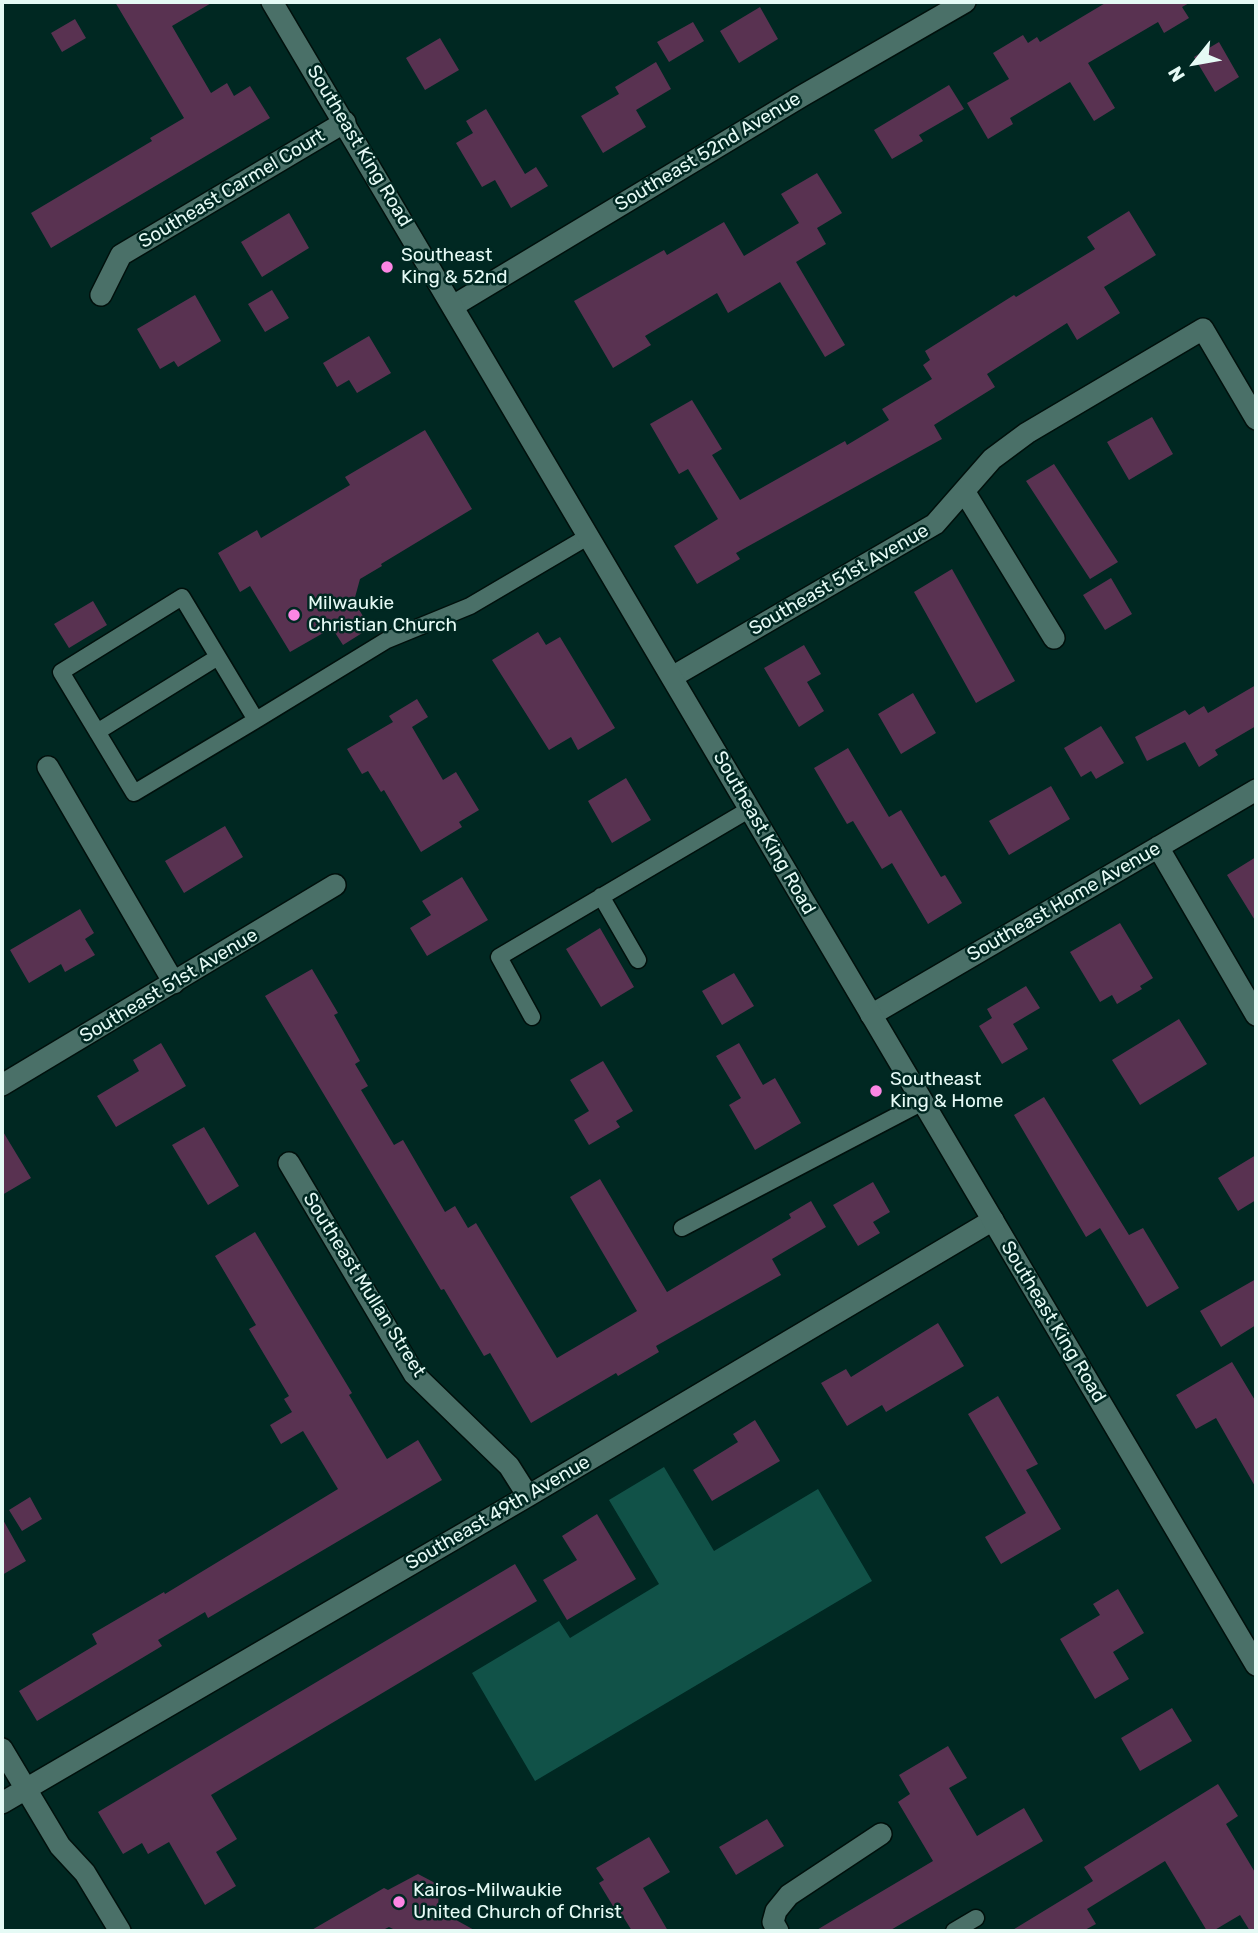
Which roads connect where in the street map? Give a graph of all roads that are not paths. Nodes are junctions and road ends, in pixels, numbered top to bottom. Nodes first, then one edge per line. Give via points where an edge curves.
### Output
1 (272, 2) edge
2 (965, 2) edge
3 (345, 122) junction
4 (101, 295) dead end
5 (453, 306) junction
6 (1256, 419) edge
7 (964, 491) junction
8 (589, 536) junction
9 (1054, 638) dead end
10 (218, 657) junction
11 (672, 677) junction
12 (256, 720) junction
13 (97, 732) junction
14 (48, 767) dead end
15 (1256, 790) edge
16 (750, 809) junction
17 (1158, 847) junction
18 (335, 885) dead end
19 (601, 896) junction
20 (638, 960) dead end
21 (174, 984) junction
22 (871, 1014) junction
23 (1256, 1015) edge
24 (532, 1017) dead end
25 (2, 1085) edge
26 (923, 1102) junction
27 (289, 1163) dead end
28 (993, 1220) junction
29 (682, 1228) dead end
30 (528, 1496) junction
31 (1256, 1665) edge
32 (2, 1749) edge
33 (26, 1789) junction
34 (2, 1804) edge
35 (881, 1834) dead end
36 (976, 1917) dead end
37 (120, 1931) edge
38 (778, 1931) edge
39 (954, 1931) edge

1 - 3 street, Southeast King Road
2 - 5 street, Southeast 52nd Avenue
3 - 4 street, Southeast Carmel Court via 121,255
3 - 5 street, Southeast King Road
5 - 8 street, Southeast King Road
6 - 7 street, Southeast 51st Avenue via 1203,328 1027,433 992,459
7 - 9 street
7 - 11 street, Southeast 51st Avenue via 935,524
8 - 11 street, Southeast King Road
8 - 12 lane via 470,606 387,640
10 - 12 lane
10 - 13 lane
10 - 13 lane via 182,597 61,672
11 - 16 street, Southeast King Road
12 - 13 lane via 134,793
14 - 21 street
15 - 17 street, Southeast Home Avenue
16 - 19 lane
16 - 22 street, Southeast King Road
17 - 22 street, Southeast Home Avenue
17 - 23 street
18 - 21 street, Southeast 51st Avenue
19 - 20 lane
19 - 24 lane via 499,957
21 - 25 street, Southeast 51st Avenue
22 - 26 street, Southeast King Road
26 - 28 street, Southeast King Road
26 - 29 lane
27 - 30 street, Southeast Mullan Street via 414,1374 509,1466
28 - 30 street, Southeast 49th Avenue
28 - 31 street, Southeast King Road
30 - 33 street, Southeast 49th Avenue
32 - 33 street
33 - 34 street, Southeast 49th Avenue
33 - 37 street
35 - 38 street via 789,1895 776,1911 773,1922
36 - 39 lane

